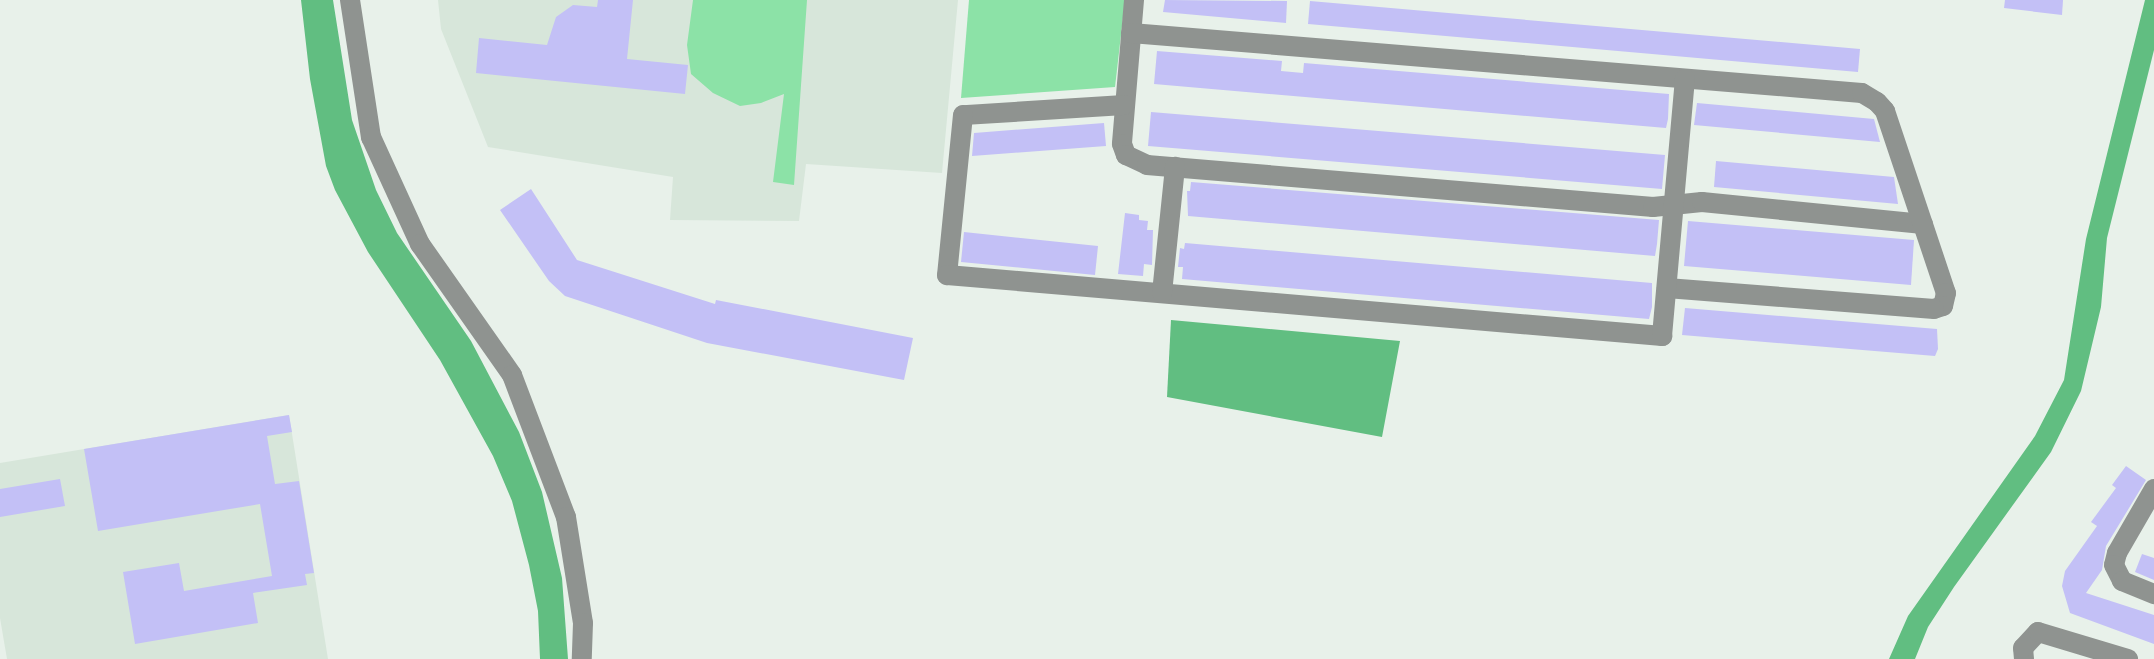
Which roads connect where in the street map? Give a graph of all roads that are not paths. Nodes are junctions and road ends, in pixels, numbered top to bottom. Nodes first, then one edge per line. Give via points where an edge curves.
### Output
1 (350, 0) edge
2 (1134, 0) edge
3 (1131, 33) junction
4 (1685, 79) junction
5 (1124, 105) junction
6 (1175, 167) junction
7 (1674, 204) junction
8 (1923, 224) junction
9 (1667, 288) junction
10 (1162, 293) junction
11 (2154, 489) edge
12 (2154, 594) edge
13 (582, 659) edge
14 (2024, 659) edge
15 (2128, 659) edge

1 - 13 street via 371,137 420,244 512,375 566,517 583,623
2 - 3 street
3 - 4 street
3 - 5 street
4 - 7 street
4 - 8 street via 1868,96 1885,111
5 - 6 street via 1121,133 1126,155 1147,165
5 - 10 street via 963,115 947,275
6 - 7 street via 1653,207
6 - 10 street
7 - 8 street via 1702,202
7 - 9 street
8 - 9 street via 1946,293 1943,306 1934,309
9 - 10 street via 1662,336
11 - 12 street via 2114,565 2122,581
14 - 15 street via 2023,648 2038,632

